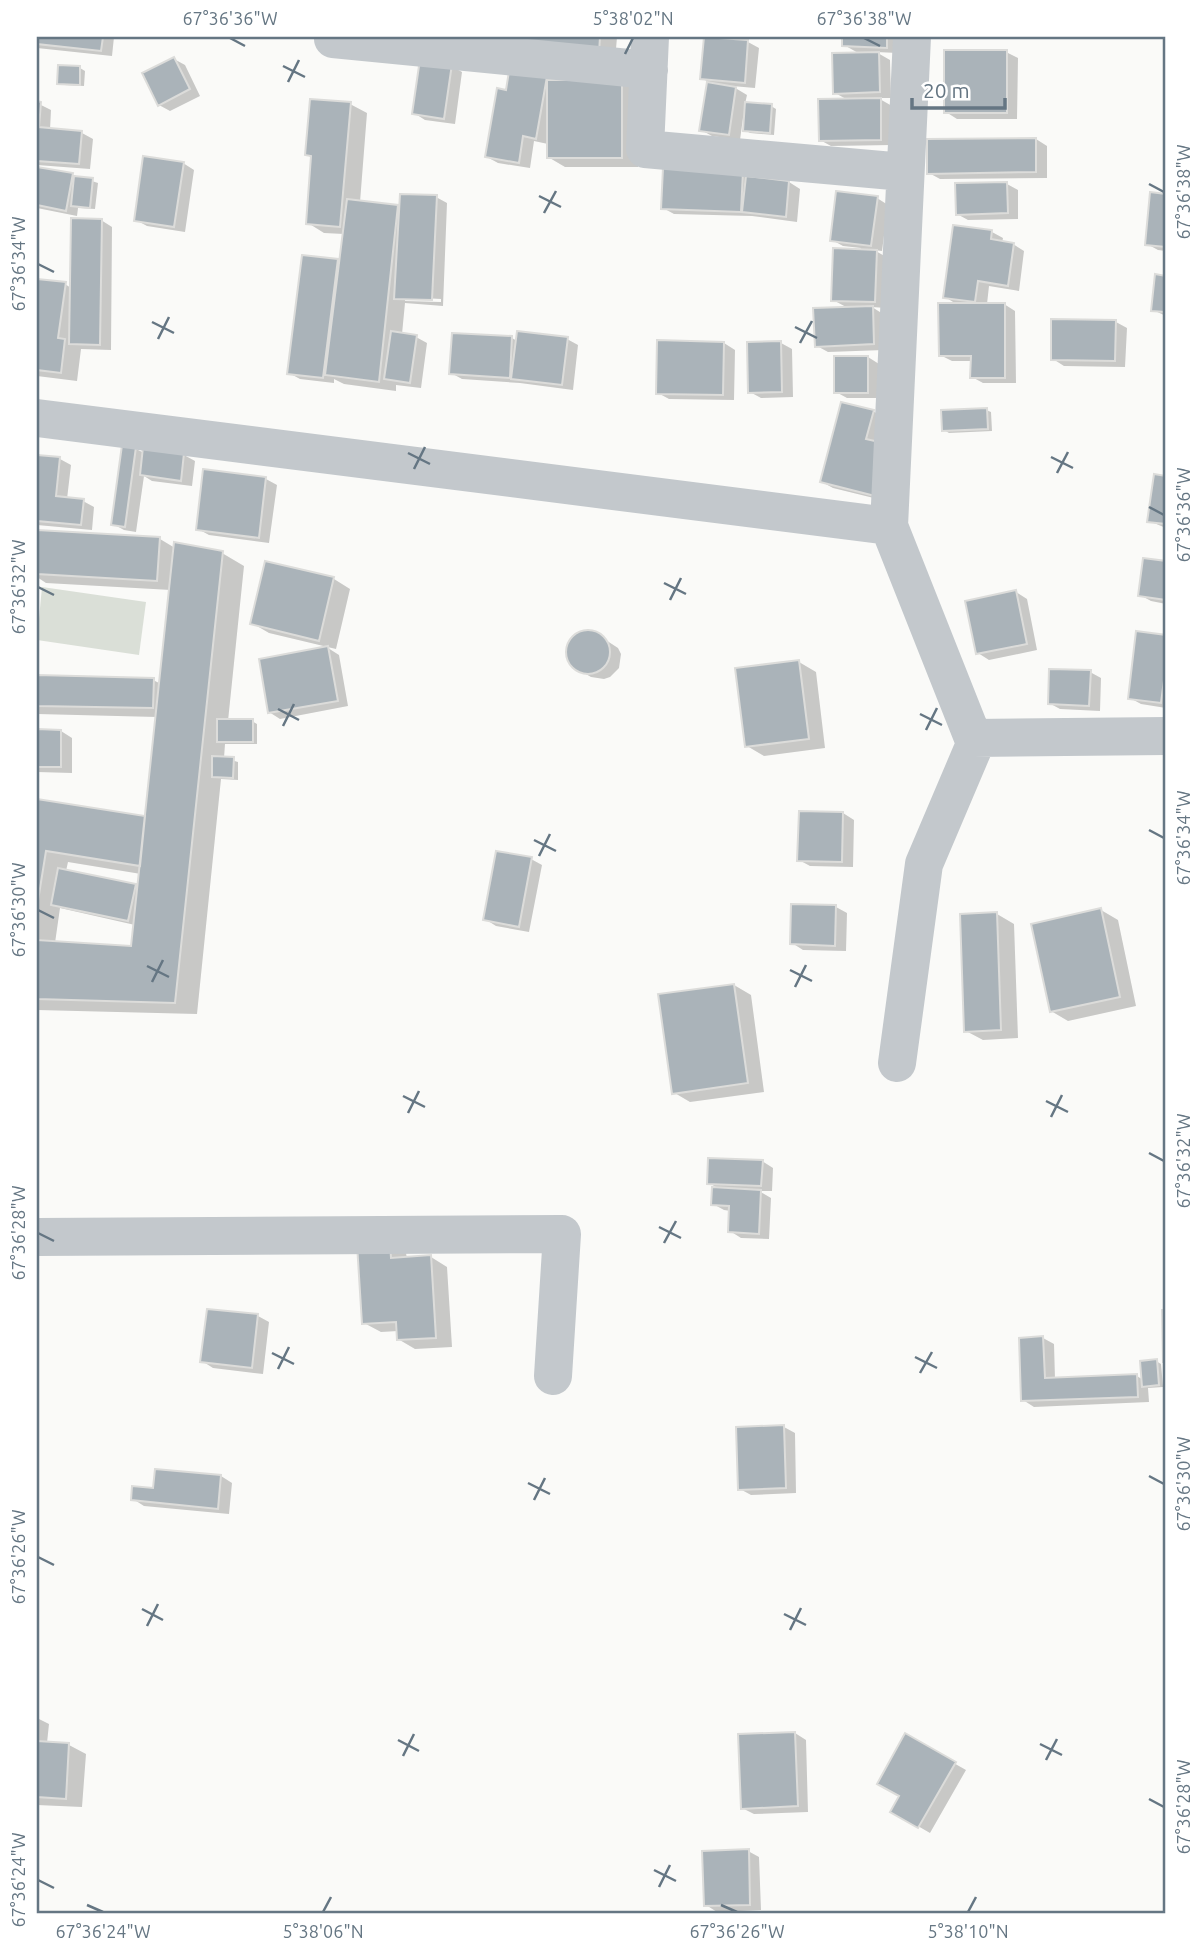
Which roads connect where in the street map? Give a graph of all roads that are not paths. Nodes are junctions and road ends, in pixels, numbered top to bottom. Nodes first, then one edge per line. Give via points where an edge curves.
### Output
1 (912, 37) edge
2 (333, 39) dead end
3 (650, 54) edge
4 (904, 172) junction
5 (37, 418) edge
6 (889, 526) junction
7 (1166, 736) edge
8 (973, 738) junction
9 (897, 1063) dead end
10 (37, 1237) edge
11 (553, 1376) dead end

1 - 4 street
2 - 3 street
3 - 4 street via 645,149
4 - 6 street
5 - 6 street
6 - 8 street
7 - 8 street
8 - 9 street via 975,744 924,864
10 - 11 street via 562,1234

